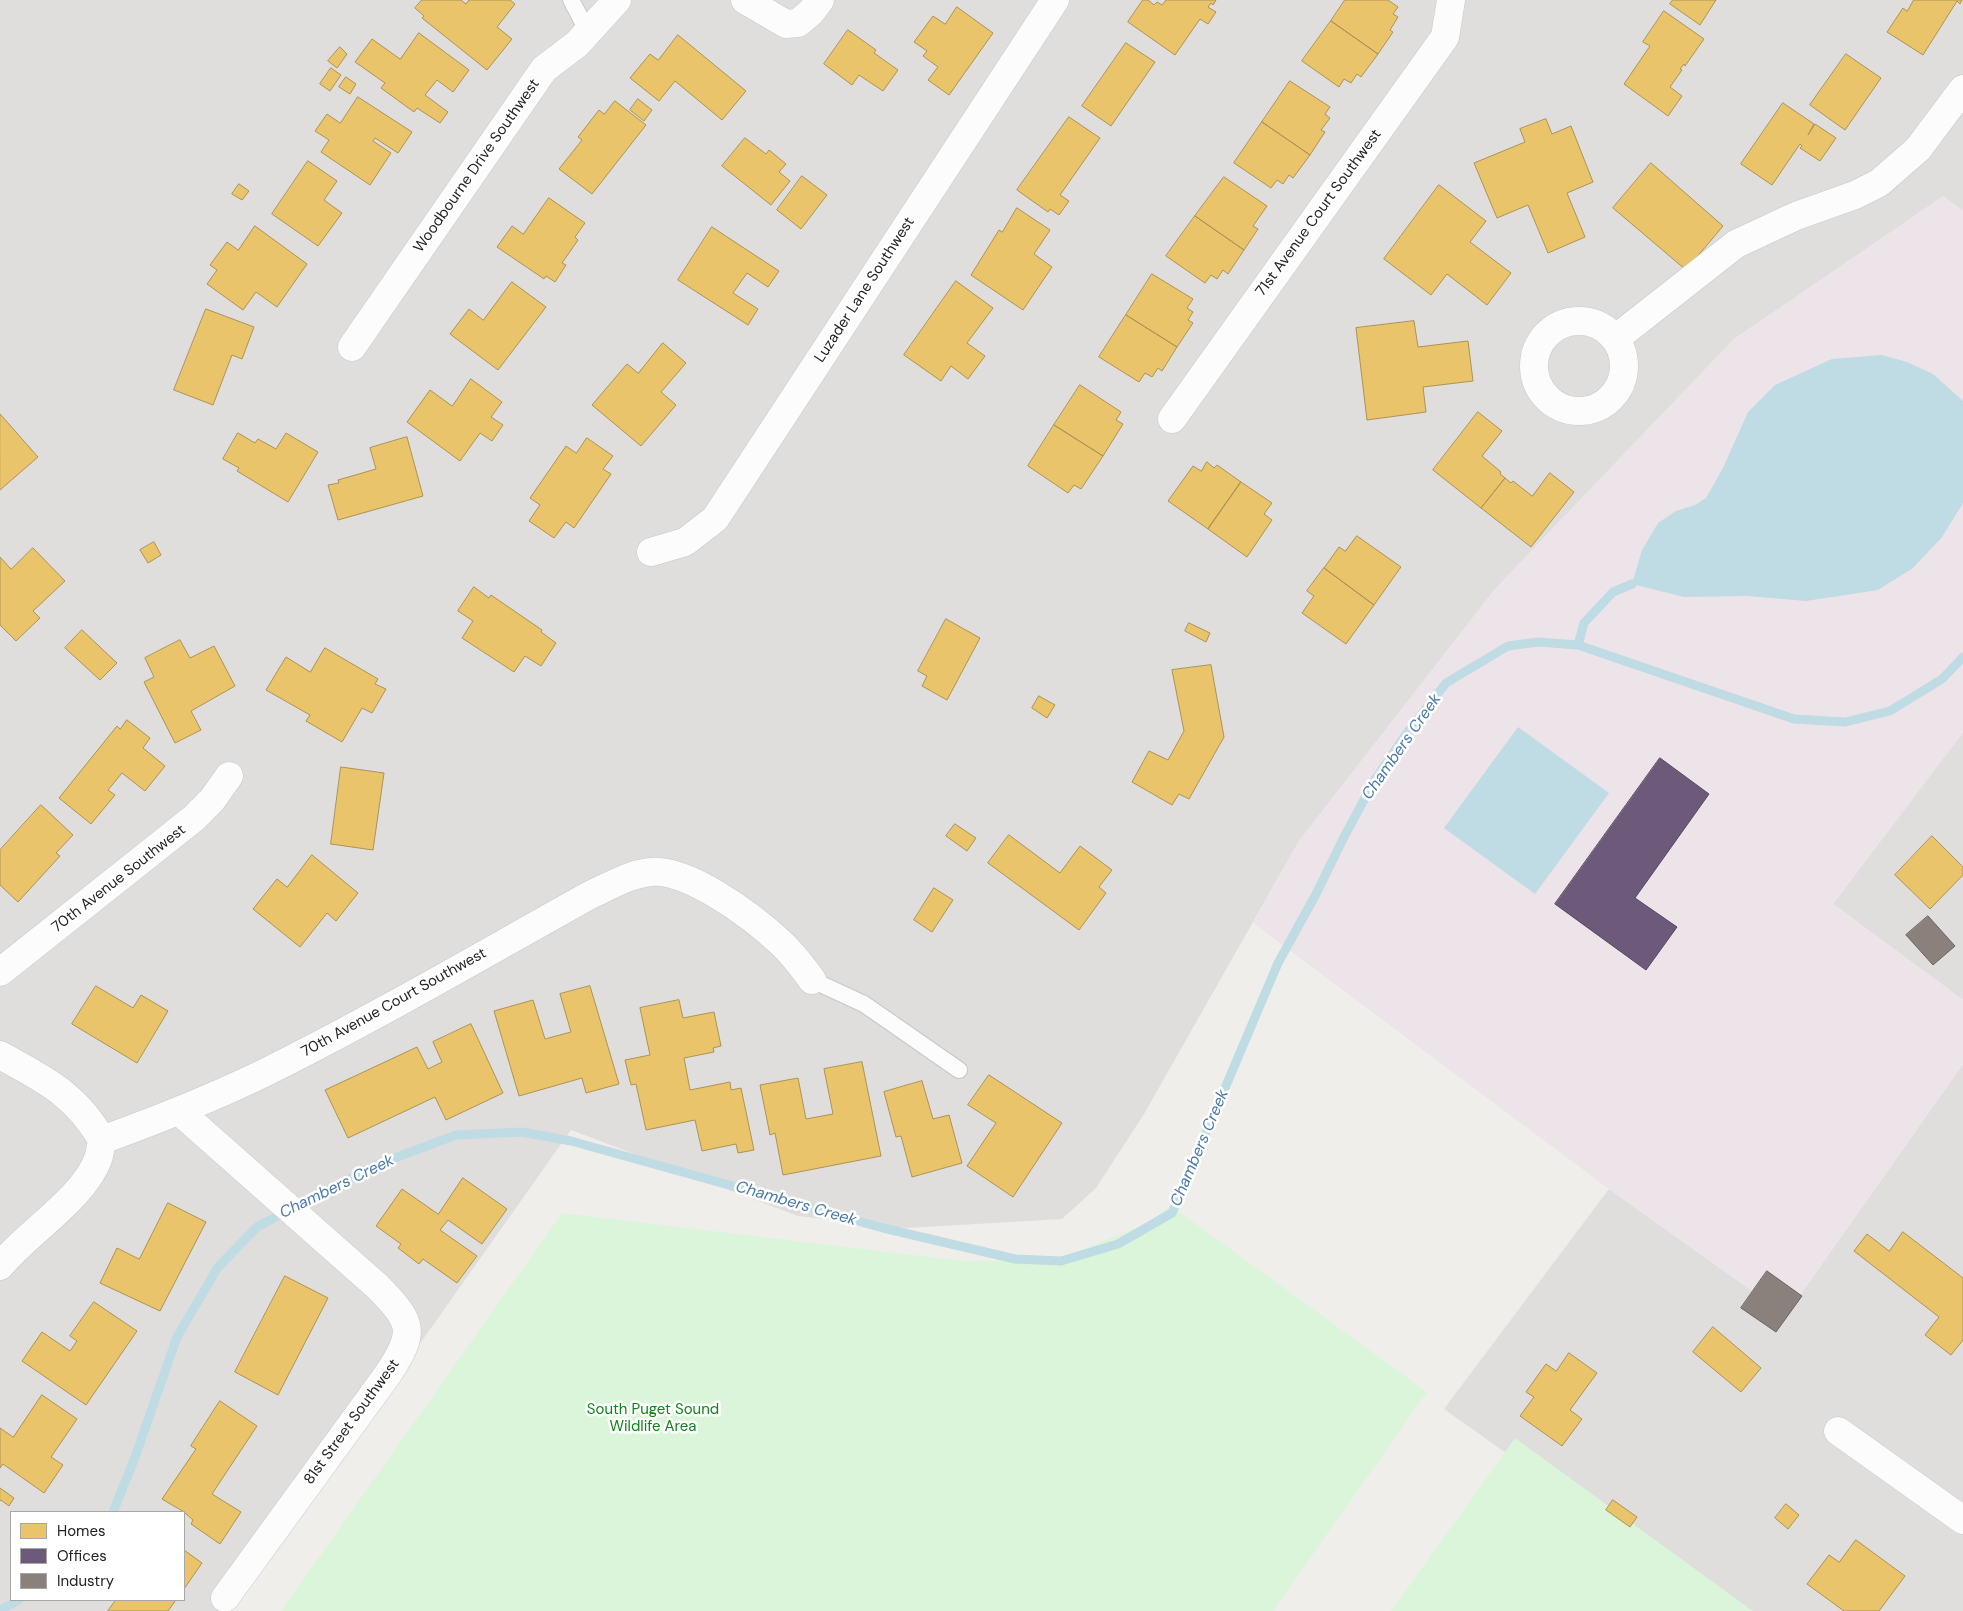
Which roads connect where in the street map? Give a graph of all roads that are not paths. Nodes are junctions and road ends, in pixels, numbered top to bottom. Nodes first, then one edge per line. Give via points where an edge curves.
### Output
1 (571, 0) edge
2 (617, 0) edge
3 (745, 0) edge
4 (820, 0) edge
5 (1055, 0) edge
6 (1451, 0) edge
7 (588, 32) junction
8 (1963, 89) edge
9 (1614, 339) dead end
10 (352, 347) dead end
11 (1172, 419) dead end
12 (651, 552) dead end
13 (229, 776) dead end
14 (0, 972) edge
15 (812, 980) joint
16 (0, 1055) edge
17 (959, 1070) dead end
18 (179, 1111) junction
19 (102, 1140) junction
20 (0, 1266) edge
21 (1838, 1431) dead end
22 (1963, 1520) edge
23 (225, 1598) dead end

1 - 7 lane
2 - 7 street, Woodbourne Drive Southwest
3 - 4 street via 786,24 798,23 812,12
5 - 12 street, Luzader Lane Southwest via 715,519 685,542
6 - 11 street, 71st Avenue Court Southwest via 1445,37
7 - 10 street, Woodbourne Drive Southwest via 544,69
8 - 9 street via 1918,149 1879,183 1736,244
13 - 14 street, 70th Avenue Southwest via 194,818
15 - 17 lane via 864,1004
15 - 18 street, 70th Avenue Court Southwest via 778,941 716,894 676,874 652,872 625,878 590,895 263,1074
16 - 19 street via 53,1085 75,1102
18 - 19 street, 70th Avenue Court Southwest
18 - 23 street, 81st Street Southwest via 378,1287 405,1318 408,1332 402,1352 388,1374
19 - 20 street via 98,1159 88,1178
21 - 22 street

